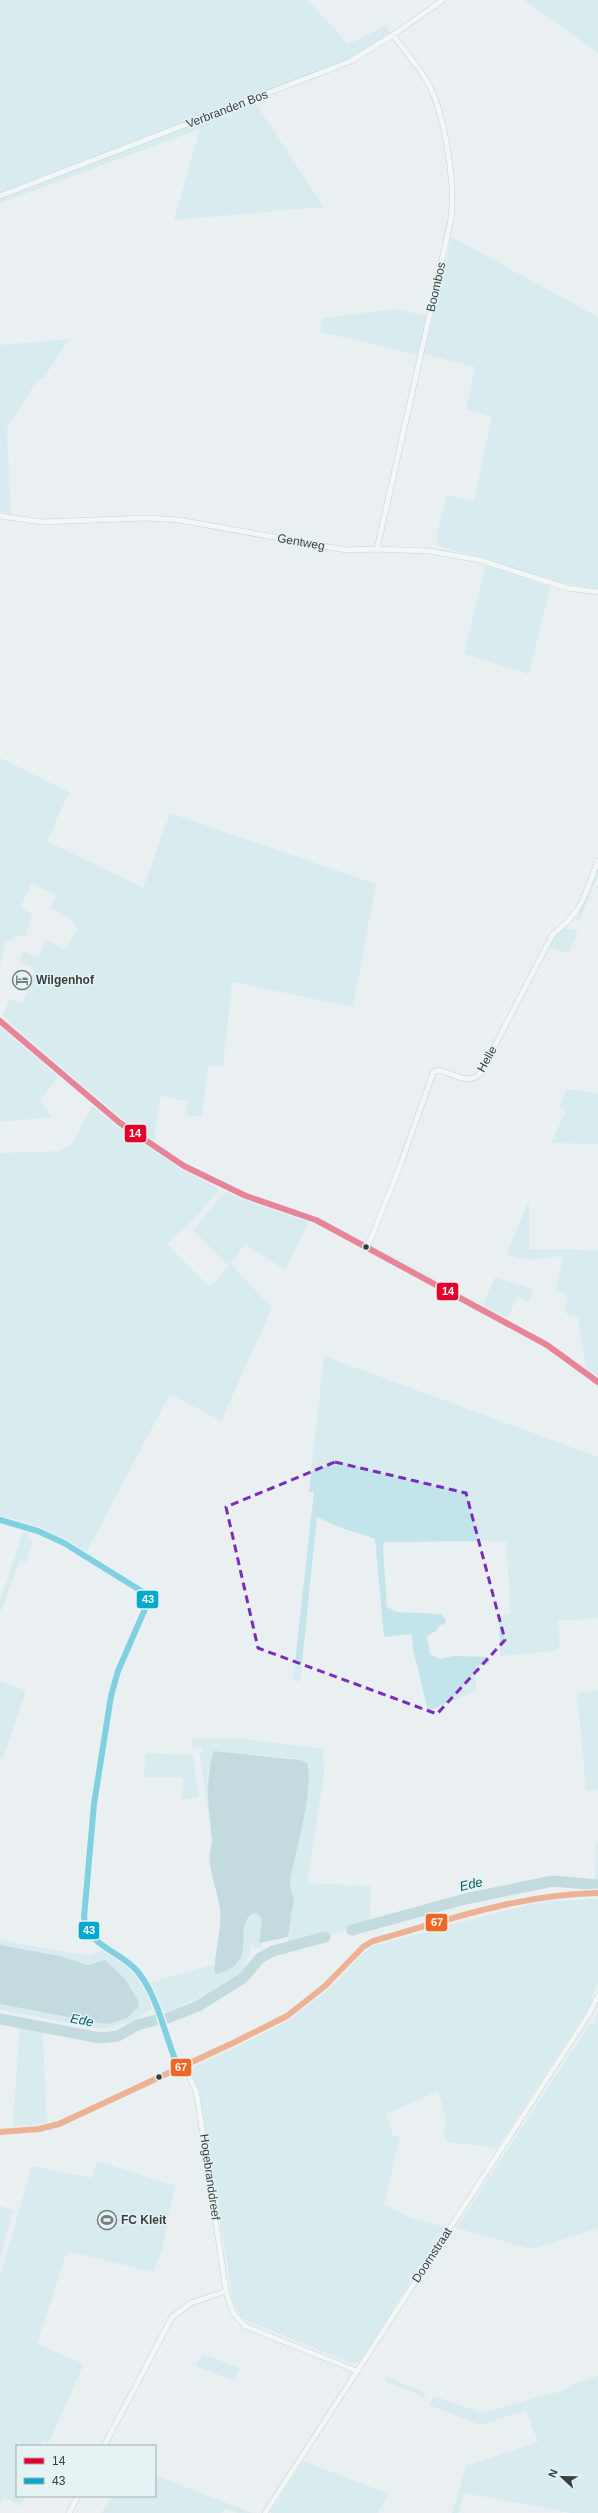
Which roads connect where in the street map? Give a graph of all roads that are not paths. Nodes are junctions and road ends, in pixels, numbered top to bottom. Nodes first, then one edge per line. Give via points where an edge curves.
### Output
1 (443, 0) edge
2 (394, 35) junction
3 (0, 196) edge
4 (0, 516) edge
5 (377, 549) junction
6 (598, 592) edge
7 (598, 861) edge
8 (0, 1021) edge
9 (367, 1248) junction
10 (598, 1382) edge
11 (0, 1520) edge
12 (598, 1893) edge
13 (598, 1996) edge
14 (184, 2066) junction
15 (179, 2069) junction
16 (0, 2132) edge
17 (226, 2291) junction
18 (357, 2371) junction
19 (105, 2445) edge
20 (77, 2497) edge
21 (69, 2513) edge
22 (265, 2513) edge

1 - 2 street, Verbranden Bos
2 - 3 street, Verbranden Bos via 351,61
2 - 5 street, Boombos via 434,95 451,177 453,202
4 - 5 street, Gentweg via 42,522 146,518 179,520 346,550
5 - 6 street, Gentweg via 429,551 480,560 552,584
7 - 9 street, Helle via 578,911 553,934 480,1074 468,1080 443,1071 437,1070 433,1073
8 - 9 street via 120,1123 184,1166 246,1196 304,1214
9 - 10 street via 547,1345
11 - 15 street via 38,1531 64,1543 147,1595 148,1603 118,1671 108,1713 94,1804 84,1917 88,1930 97,1943 122,1957 141,1975
12 - 14 street via 536,1898 373,1941 363,1947 325,1986 287,2016
13 - 18 street, Doornstraat via 590,2014
14 - 15 street
14 - 17 street, Hogebranddreef via 196,2091
15 - 16 street via 59,2124 40,2129
17 - 18 street, Hogebranddreef via 232,2313 245,2326
17 - 19 street via 191,2303 172,2317
18 - 22 street, Doornstraat
20 - 21 street

